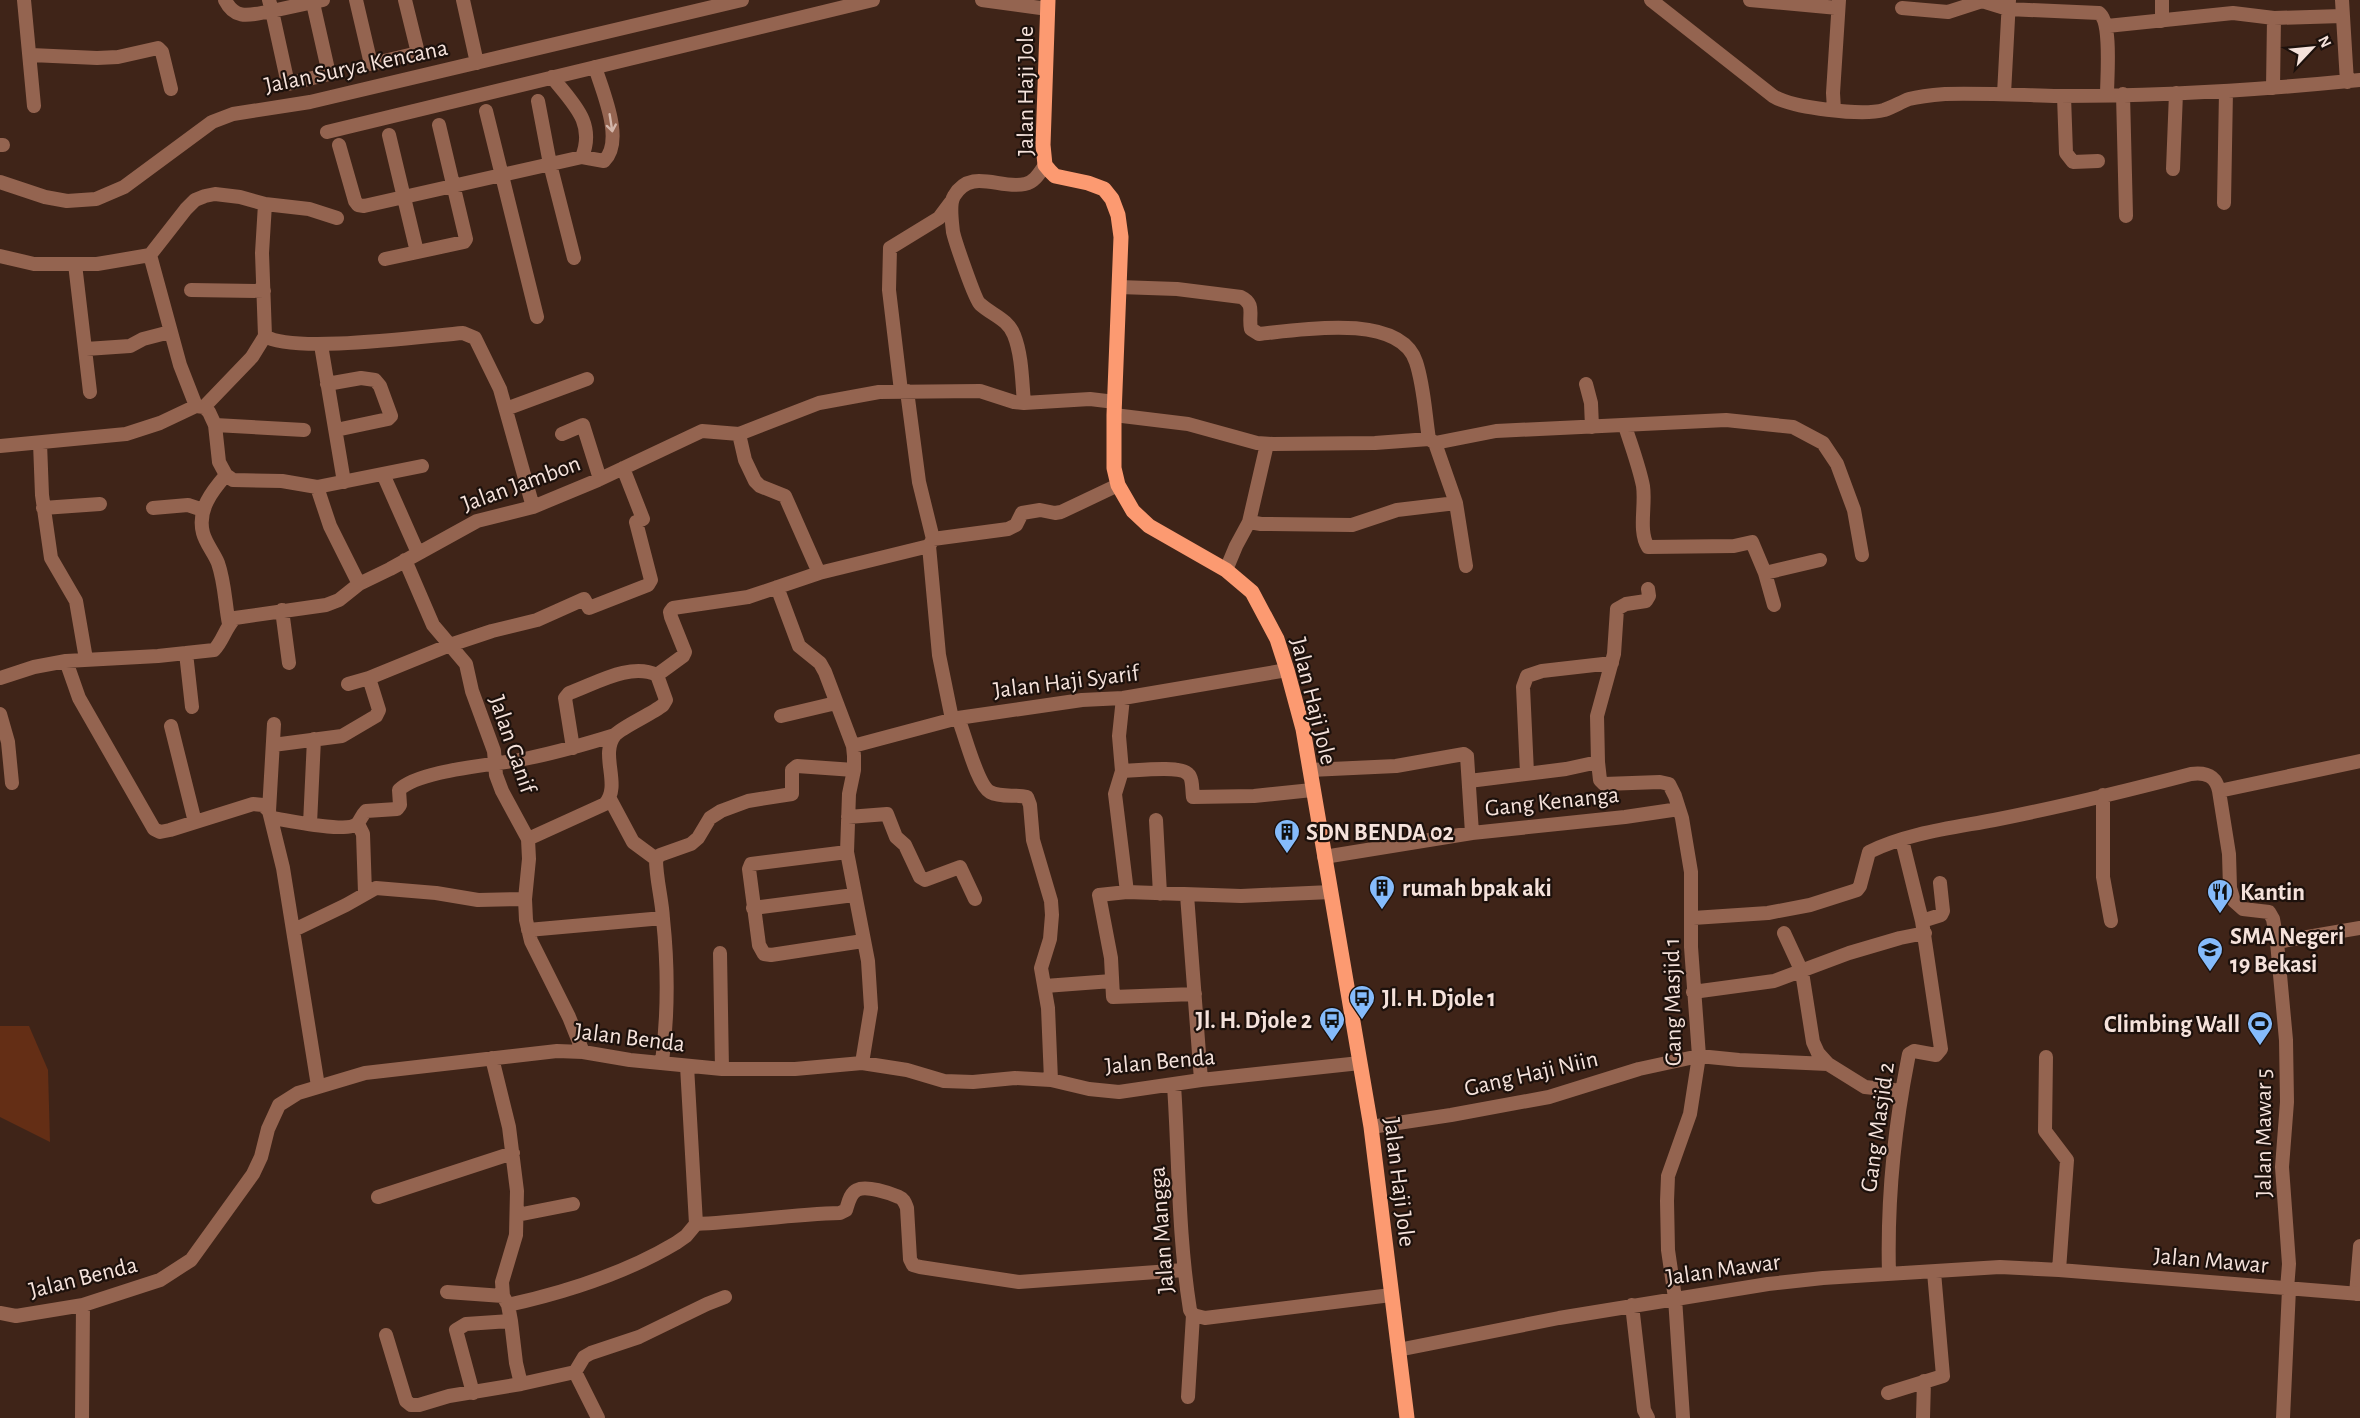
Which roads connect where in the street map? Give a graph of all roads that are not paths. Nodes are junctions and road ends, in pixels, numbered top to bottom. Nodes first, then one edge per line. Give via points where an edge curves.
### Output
1 (24, 0) edge
2 (225, 0) edge
3 (356, 0) edge
4 (405, 0) edge
5 (463, 0) edge
6 (742, 0) edge
7 (873, 0) edge
8 (982, 0) edge
9 (1651, 0) edge
10 (1750, 0) edge
11 (2162, 0) edge
12 (2342, 0) edge
13 (316, 1) edge
14 (1838, 4) edge
15 (1048, 5) edge
16 (2009, 5) edge
17 (270, 6) edge
18 (1902, 8) dead end
19 (2342, 16) junction
20 (2274, 18) junction
21 (2162, 21) junction
22 (2107, 26) junction
23 (31, 55) junction
24 (477, 63) junction
25 (595, 67) junction
26 (552, 77) junction
27 (2354, 81) edge
28 (2273, 88) junction
29 (171, 89) dead end
30 (2226, 91) junction
31 (2176, 93) junction
32 (2004, 94) junction
33 (2123, 94) junction
34 (2107, 95) junction
35 (2064, 96) junction
36 (538, 101) dead end
37 (34, 106) dead end
38 (1834, 110) junction
39 (486, 111) dead end
40 (438, 125) dead end
41 (327, 132) dead end
42 (389, 135) dead end
43 (339, 145) dead end
44 (582, 157) junction
45 (2098, 161) dead end
46 (550, 164) junction
47 (1045, 165) junction
48 (2173, 169) dead end
49 (501, 175) junction
50 (0, 182) edge
51 (453, 186) junction
52 (404, 197) junction
53 (951, 202) junction
54 (2224, 203) dead end
55 (265, 204) junction
56 (2126, 216) dead end
57 (337, 218) dead end
58 (417, 252) junction
59 (150, 255) junction
60 (0, 256) edge
61 (574, 258) dead end
62 (385, 259) dead end
63 (75, 264) junction
64 (1119, 287) junction
65 (191, 290) dead end
66 (264, 291) junction
67 (537, 317) dead end
68 (170, 332) junction
69 (265, 336) junction
70 (321, 345) junction
71 (86, 349) junction
72 (587, 379) dead end
73 (327, 384) junction
74 (1586, 384) dead end
75 (904, 391) junction
76 (90, 392) dead end
77 (1024, 403) junction
78 (200, 406) junction
79 (1115, 408) junction
80 (506, 409) junction
81 (215, 425) junction
82 (1625, 426) junction
83 (1592, 427) junction
84 (304, 430) dead end
85 (336, 430) junction
86 (562, 434) dead end
87 (739, 434) junction
88 (1432, 441) junction
89 (40, 443) junction
90 (1267, 444) junction
91 (0, 446) edge
92 (422, 466) dead end
93 (622, 468) junction
94 (383, 474) junction
95 (226, 475) junction
96 (600, 479) junction
97 (344, 482) junction
98 (1118, 484) junction
99 (317, 487) junction
100 (1456, 503) junction
101 (100, 504) dead end
102 (533, 507) junction
103 (43, 508) junction
104 (153, 508) dead end
105 (203, 510) junction
106 (1249, 522) junction
107 (931, 542) junction
108 (418, 553) junction
109 (1863, 555) dead end
110 (405, 560) junction
111 (1820, 560) dead end
112 (1466, 566) dead end
113 (1226, 570) junction
114 (819, 573) junction
115 (1765, 573) junction
116 (359, 584) junction
117 (777, 587) junction
118 (1648, 589) dead end
119 (1774, 605) dead end
120 (282, 610) junction
121 (229, 624) junction
122 (450, 645) junction
123 (186, 653) junction
124 (86, 659) junction
125 (66, 661) junction
126 (289, 663) dead end
127 (1612, 663) junction
128 (1287, 670) junction
129 (657, 675) junction
130 (0, 678) edge
131 (369, 678) junction
132 (348, 684) dead end
133 (1123, 698) junction
134 (836, 704) junction
135 (192, 707) dead end
136 (0, 714) edge
137 (781, 716) dead end
138 (955, 718) junction
139 (274, 724) dead end
140 (171, 726) dead end
141 (615, 735) junction
142 (314, 739) junction
143 (273, 745) junction
144 (853, 746) junction
145 (573, 748) junction
146 (2360, 761) edge
147 (1598, 762) junction
148 (495, 765) junction
149 (854, 770) junction
150 (1310, 770) junction
151 (1122, 771) junction
152 (1527, 773) junction
153 (1469, 781) junction
154 (12, 783) dead end
155 (1312, 790) junction
156 (2219, 791) junction
157 (2103, 795) junction
158 (610, 799) junction
159 (1679, 809) junction
160 (270, 814) junction
161 (848, 817) junction
162 (1156, 820) dead end
163 (195, 822) junction
164 (310, 824) junction
165 (358, 824) junction
166 (1472, 832) junction
167 (528, 839) junction
168 (1902, 840) junction
169 (847, 852) junction
170 (1324, 857) junction
171 (656, 859) junction
172 (1940, 883) dead end
173 (1127, 892) junction
174 (1331, 892) junction
175 (365, 893) junction
176 (1160, 894) junction
177 (854, 895) junction
178 (1187, 895) junction
179 (525, 899) junction
180 (975, 899) dead end
181 (753, 908) junction
182 (663, 918) junction
183 (1693, 918) junction
184 (2111, 921) dead end
185 (1924, 927) junction
186 (2360, 928) edge
187 (294, 930) junction
188 (528, 930) junction
189 (1784, 933) dead end
190 (863, 940) junction
191 (2277, 942) junction
192 (720, 953) dead end
193 (1802, 972) junction
194 (1112, 981) junction
195 (1045, 986) junction
196 (1693, 992) junction
197 (1195, 994) junction
198 (583, 1052) junction
199 (1700, 1056) junction
200 (2046, 1057) dead end
201 (492, 1058) junction
202 (662, 1062) junction
203 (862, 1063) junction
204 (1360, 1063) junction
205 (1828, 1064) junction
206 (687, 1066) junction
207 (722, 1068) junction
208 (1051, 1080) junction
209 (1201, 1080) junction
210 (1174, 1085) junction
211 (318, 1086) junction
212 (1902, 1091) junction
213 (1371, 1127) junction
214 (513, 1153) junction
215 (378, 1197) dead end
216 (573, 1204) dead end
217 (517, 1215) junction
218 (696, 1224) junction
219 (2360, 1246) edge
220 (1184, 1270) junction
221 (2059, 1270) junction
222 (1934, 1272) junction
223 (1889, 1274) junction
224 (2288, 1289) junction
225 (447, 1292) dead end
226 (1391, 1294) junction
227 (2358, 1294) edge
228 (724, 1297) dead end
229 (1675, 1298) junction
230 (506, 1301) junction
231 (83, 1305) junction
232 (1632, 1305) junction
233 (0, 1313) edge
234 (1193, 1315) junction
235 (511, 1321) junction
236 (386, 1335) dead end
237 (1398, 1350) junction
238 (575, 1372) junction
239 (1924, 1381) junction
240 (522, 1384) junction
241 (473, 1393) junction
242 (1888, 1393) dead end
243 (1188, 1397) dead end
244 (82, 1418) edge
245 (598, 1418) edge
246 (1407, 1418) edge
247 (1648, 1418) edge
248 (1678, 1418) edge
249 (1923, 1418) edge
250 (2283, 1418) edge

1 - 23 street via 32,21
2 - 17 street via 234,13 242,16
3 - 4 street via 372,64 418,53
5 - 24 street
6 - 24 street, Jalan Surya Kencana
7 - 25 street
8 - 15 street
9 - 38 street via 1782,102
10 - 14 street
11 - 21 street
12 - 19 street
13 - 17 street
13 - 17 street via 329,74 288,84
14 - 38 street
15 - 47 main road, Jalan Haji Jole
16 - 18 street via 1982,1 1948,12
16 - 22 street via 2098,13
16 - 32 street
19 - 20 street
19 - 27 street
20 - 21 street via 2233,13
20 - 28 street
21 - 22 street
22 - 34 street
23 - 29 street via 118,57 158,48
23 - 37 street
24 - 50 street, Jalan Surya Kencana via 310,102 233,114 212,122 124,188 96,199 67,201
25 - 26 street
25 -> 44 street via 612,121 612,141 604,160
26 - 41 street
26 - 44 street via 587,128
27 - 28 street
28 - 30 street
30 - 31 street
30 - 54 street
31 - 33 street
31 - 48 street
32 - 35 street
32 - 38 street via 1925,96 1882,111
33 - 34 street
33 - 56 street
34 - 35 street
35 - 45 street via 2066,153 2073,162
36 - 46 street
39 - 49 street
40 - 51 street
42 - 52 street
43 - 52 street via 358,205
44 - 46 street
46 - 49 street
46 - 61 street
47 - 53 street via 1024,184 974,180 966,183
47 - 64 main road, Jalan Haji Jole via 1055,176 1104,189 1112,199 1120,224
49 - 51 street
49 - 67 street
51 - 52 street
51 - 58 street via 466,239
52 - 58 street
53 - 75 street via 939,218 890,248 889,290
53 - 77 street via 953,233 978,303 1005,321 1013,332
55 - 57 street via 309,209
55 - 59 street via 215,194 195,200
55 - 66 street
58 - 62 street
59 - 63 street
59 - 68 street
60 - 63 street via 34,264
63 - 71 street
64 - 79 main road, Jalan Haji Jole
64 - 88 street via 1241,297 1251,305 1251,329 1259,334 1338,328 1383,333 1396,339 1416,362
65 - 66 street
66 - 69 street
68 - 71 street via 130,346
68 - 78 street
69 - 70 street via 280,343
69 - 78 street via 245,365
70 - 73 street
70 - 80 street via 470,334 484,352
71 - 76 street
72 - 80 street
73 - 85 street
73 - 85 street via 361,378 375,380 391,416
74 - 83 street
75 - 77 street, Jalan Jambon via 980,392
75 - 87 street, Jalan Jambon via 841,397
75 - 107 street
77 - 79 street, Jalan Jambon via 1090,399
78 - 81 street via 209,412
78 - 89 street via 126,434
79 - 90 street, Jalan Jambon
79 - 98 main road, Jalan Haji Jole via 1114,468
80 - 102 street
81 - 84 street
81 - 95 street via 219,462
82 - 83 street, Jalan Jambon
82 - 109 street, Jalan Jambon via 1726,420 1793,427 1814,436 1829,451 1840,473 1854,510
82 - 115 street via 1643,488 1648,547 1734,546 1752,542
83 - 88 street, Jalan Jambon via 1496,431
85 - 97 street
86 - 96 street via 583,425
87 - 93 street, Jalan Jambon via 702,431
87 - 114 street via 755,481 785,496
88 - 90 street, Jalan Jambon
88 - 100 street
89 - 91 street
89 - 103 street
90 - 106 street
92 - 94 street
93 - 96 street, Jalan Jambon
93 - 122 street via 643,519 636,522 651,580 648,585 589,608 584,599 537,620
94 - 97 street
94 - 108 street
95 - 99 street via 233,480 282,481
95 - 105 street via 211,492
96 - 102 street, Jalan Jambon
97 - 99 street
98 - 107 street via 1061,512 1022,513 1016,525 1008,529
98 - 113 main road, Jalan Haji Jole via 1133,511 1149,526
99 - 116 street via 330,526
100 - 106 street via 1397,510 1352,525
100 - 112 street
101 - 103 street
102 - 108 street, Jalan Jambon via 477,521
103 - 124 street via 51,558 76,601
104 - 105 street via 188,505
105 - 121 street via 203,533 220,573
106 - 113 street
107 - 114 street
107 - 138 street via 939,655
108 - 110 street, Jalan Jambon
110 - 116 street, Jalan Jambon
110 - 122 street, Jalan Ganif via 433,625
111 - 115 street
113 - 128 main road, Jalan Haji Jole via 1252,592 1262,608
114 - 117 street
115 - 119 street
116 - 120 street, Jalan Jambon via 326,605
117 - 129 street via 727,602 673,608 671,617 685,652
117 - 134 street via 800,646 820,663
118 - 127 street via 1646,601 1617,609
120 - 121 street, Jalan Jambon via 235,618
120 - 126 street
121 - 123 street via 214,650
122 - 131 street
122 - 148 street, Jalan Ganif via 466,664
123 - 124 street
123 - 135 street
124 - 125 street
125 - 130 street
125 - 163 street via 79,698 149,823 160,832
127 - 147 street via 1597,716
127 - 152 street via 1527,676 1523,687
128 - 133 street, Jalan Haji Syarif
128 - 150 main road, Jalan Haji Jole
129 - 141 street via 666,700 657,710
129 - 145 street via 646,670 631,671 569,693 565,698
131 - 132 street
131 - 142 street via 378,715 342,736
133 - 138 street, Jalan Haji Syarif
133 - 151 street via 1119,736
134 - 137 street
134 - 144 street
136 - 154 street via 8,742
138 - 144 street, Jalan Haji Syarif
138 - 195 street via 967,739 984,788 1000,796 1028,797 1033,840 1051,901 1050,939 1041,968
139 - 143 street
140 - 163 street
141 - 145 street
141 - 158 street via 609,753
142 - 143 street
142 - 164 street
143 - 160 street
144 - 149 street
145 - 148 street
146 - 156 street
147 - 152 street
147 - 159 street, Gang Masjid 1 via 1604,784 1669,784
148 - 165 street via 461,768 403,786 397,808 366,811
148 - 167 street, Jalan Ganif via 502,791
149 - 161 street
149 - 171 street via 797,766 792,770 792,794 748,801 721,811 710,818 691,844
150 - 153 street via 1396,766 1464,754
150 - 155 main road, Jalan Haji Jole
151 - 155 street via 1185,772 1190,777 1193,797
151 - 173 street via 1115,794
152 - 153 street
153 - 166 street
155 - 170 main road, Jalan Haji Jole
156 - 157 street via 2217,783 2201,773
156 - 191 street, Jalan Mawar 5 via 2234,901 2242,909 2269,912
157 - 168 street
157 - 184 street via 2103,877
158 - 167 street
158 - 171 street via 633,842
159 - 166 street, Gang Kenanga
159 - 183 street, Gang Masjid 1 via 1691,872
160 - 163 street via 263,805 253,804
160 - 164 street
160 - 187 street
161 - 169 street
161 - 180 street via 887,814 920,877 925,880 960,867
162 - 176 street
164 - 165 street
165 - 175 street via 363,834
166 - 170 street, Gang Kenanga
167 - 179 street, Jalan Ganif
168 - 183 street via 1869,852 1857,890 1768,913
168 - 185 street, Gang Masjid 2
169 - 177 street
169 - 181 street via 751,864
170 - 174 main road, Jalan Haji Jole
171 - 182 street
172 - 185 street via 1943,911
173 - 176 street
173 - 194 street via 1103,893 1099,897
174 - 178 street
174 - 204 main road, Jalan Haji Jole
175 - 179 street via 376,888 475,899
175 - 187 street
176 - 178 street
177 - 181 street
177 - 190 street
178 - 197 street
179 - 188 street, Jalan Ganif
181 - 190 street via 764,954
182 - 188 street
182 - 202 street via 666,978
183 - 196 street, Gang Masjid 1
185 - 193 street
185 - 212 street, Gang Masjid 2 via 1941,1049 1936,1054 1909,1054
186 - 191 street
187 - 211 street
188 - 198 street, Jalan Ganif
189 - 193 street
190 - 203 street via 871,1008
191 - 224 street, Jalan Mawar 5 via 2286,1040 2282,1167
192 - 207 street
193 - 196 street via 1774,981
193 - 205 street via 1814,1042
194 - 195 street
194 - 197 street via 1114,998
195 - 208 street
196 - 199 street, Gang Masjid 1
197 - 209 street
198 - 201 street, Jalan Benda via 536,1052
198 - 202 street, Jalan Benda
199 - 205 street, Gang Haji Niin
199 - 213 street, Gang Haji Niin via 1639,1069 1549,1097
199 - 229 street, Gang Masjid 1 via 1690,1114 1668,1176 1668,1250
200 - 221 street via 2045,1131 2067,1160
201 - 211 street, Jalan Benda via 365,1073
201 - 214 street
202 - 206 street, Jalan Benda
203 - 207 street, Jalan Benda via 795,1069
203 - 208 street, Jalan Benda via 944,1081
204 - 209 street, Jalan Benda
204 - 213 main road, Jalan Haji Jole
205 - 212 street via 1865,1087
206 - 207 street, Jalan Benda
206 - 218 street
208 - 210 street, Jalan Benda via 1119,1092
209 - 210 street, Jalan Benda
210 - 220 street, Jalan Mangga
211 - 231 street, Jalan Benda via 279,1105 253,1174 190,1260 160,1280
212 - 223 street, Gang Masjid 2 via 1890,1186
213 - 226 main road, Jalan Haji Jole
214 - 215 street
214 - 217 street
216 - 217 street
217 - 230 street via 516,1235 502,1282
218 - 220 street via 840,1213 846,1210 853,1192 866,1188 904,1201 910,1259 920,1267 1019,1282
218 - 230 street via 676,1243 606,1278 566,1292
219 - 227 street
220 - 234 street, Jalan Mangga
221 - 222 street, Jalan Mawar via 2000,1267
221 - 224 street, Jalan Mawar
222 - 223 street, Jalan Mawar
222 - 239 street via 1944,1371 1940,1377
223 - 229 street, Jalan Mawar via 1768,1284
224 - 227 street, Jalan Mawar
224 - 250 street, Jalan Mawar 5
225 - 230 street
226 - 234 street, Jalan Mangga via 1205,1318
226 - 237 main road, Jalan Haji Jole
228 - 238 street via 639,1338 591,1353
229 - 232 street, Jalan Mawar
229 - 248 street, Gang Masjid 1
230 - 235 street
231 - 233 street, Jalan Benda via 16,1316
231 - 244 street
232 - 237 street, Jalan Mawar
232 - 247 street
234 - 243 street
235 - 240 street
235 - 241 street via 466,1324 456,1330
236 - 241 street via 406,1401 411,1405
237 - 246 main road, Jalan Haji Jole
238 - 240 street
238 - 245 street
239 - 242 street
239 - 249 street
240 - 241 street

